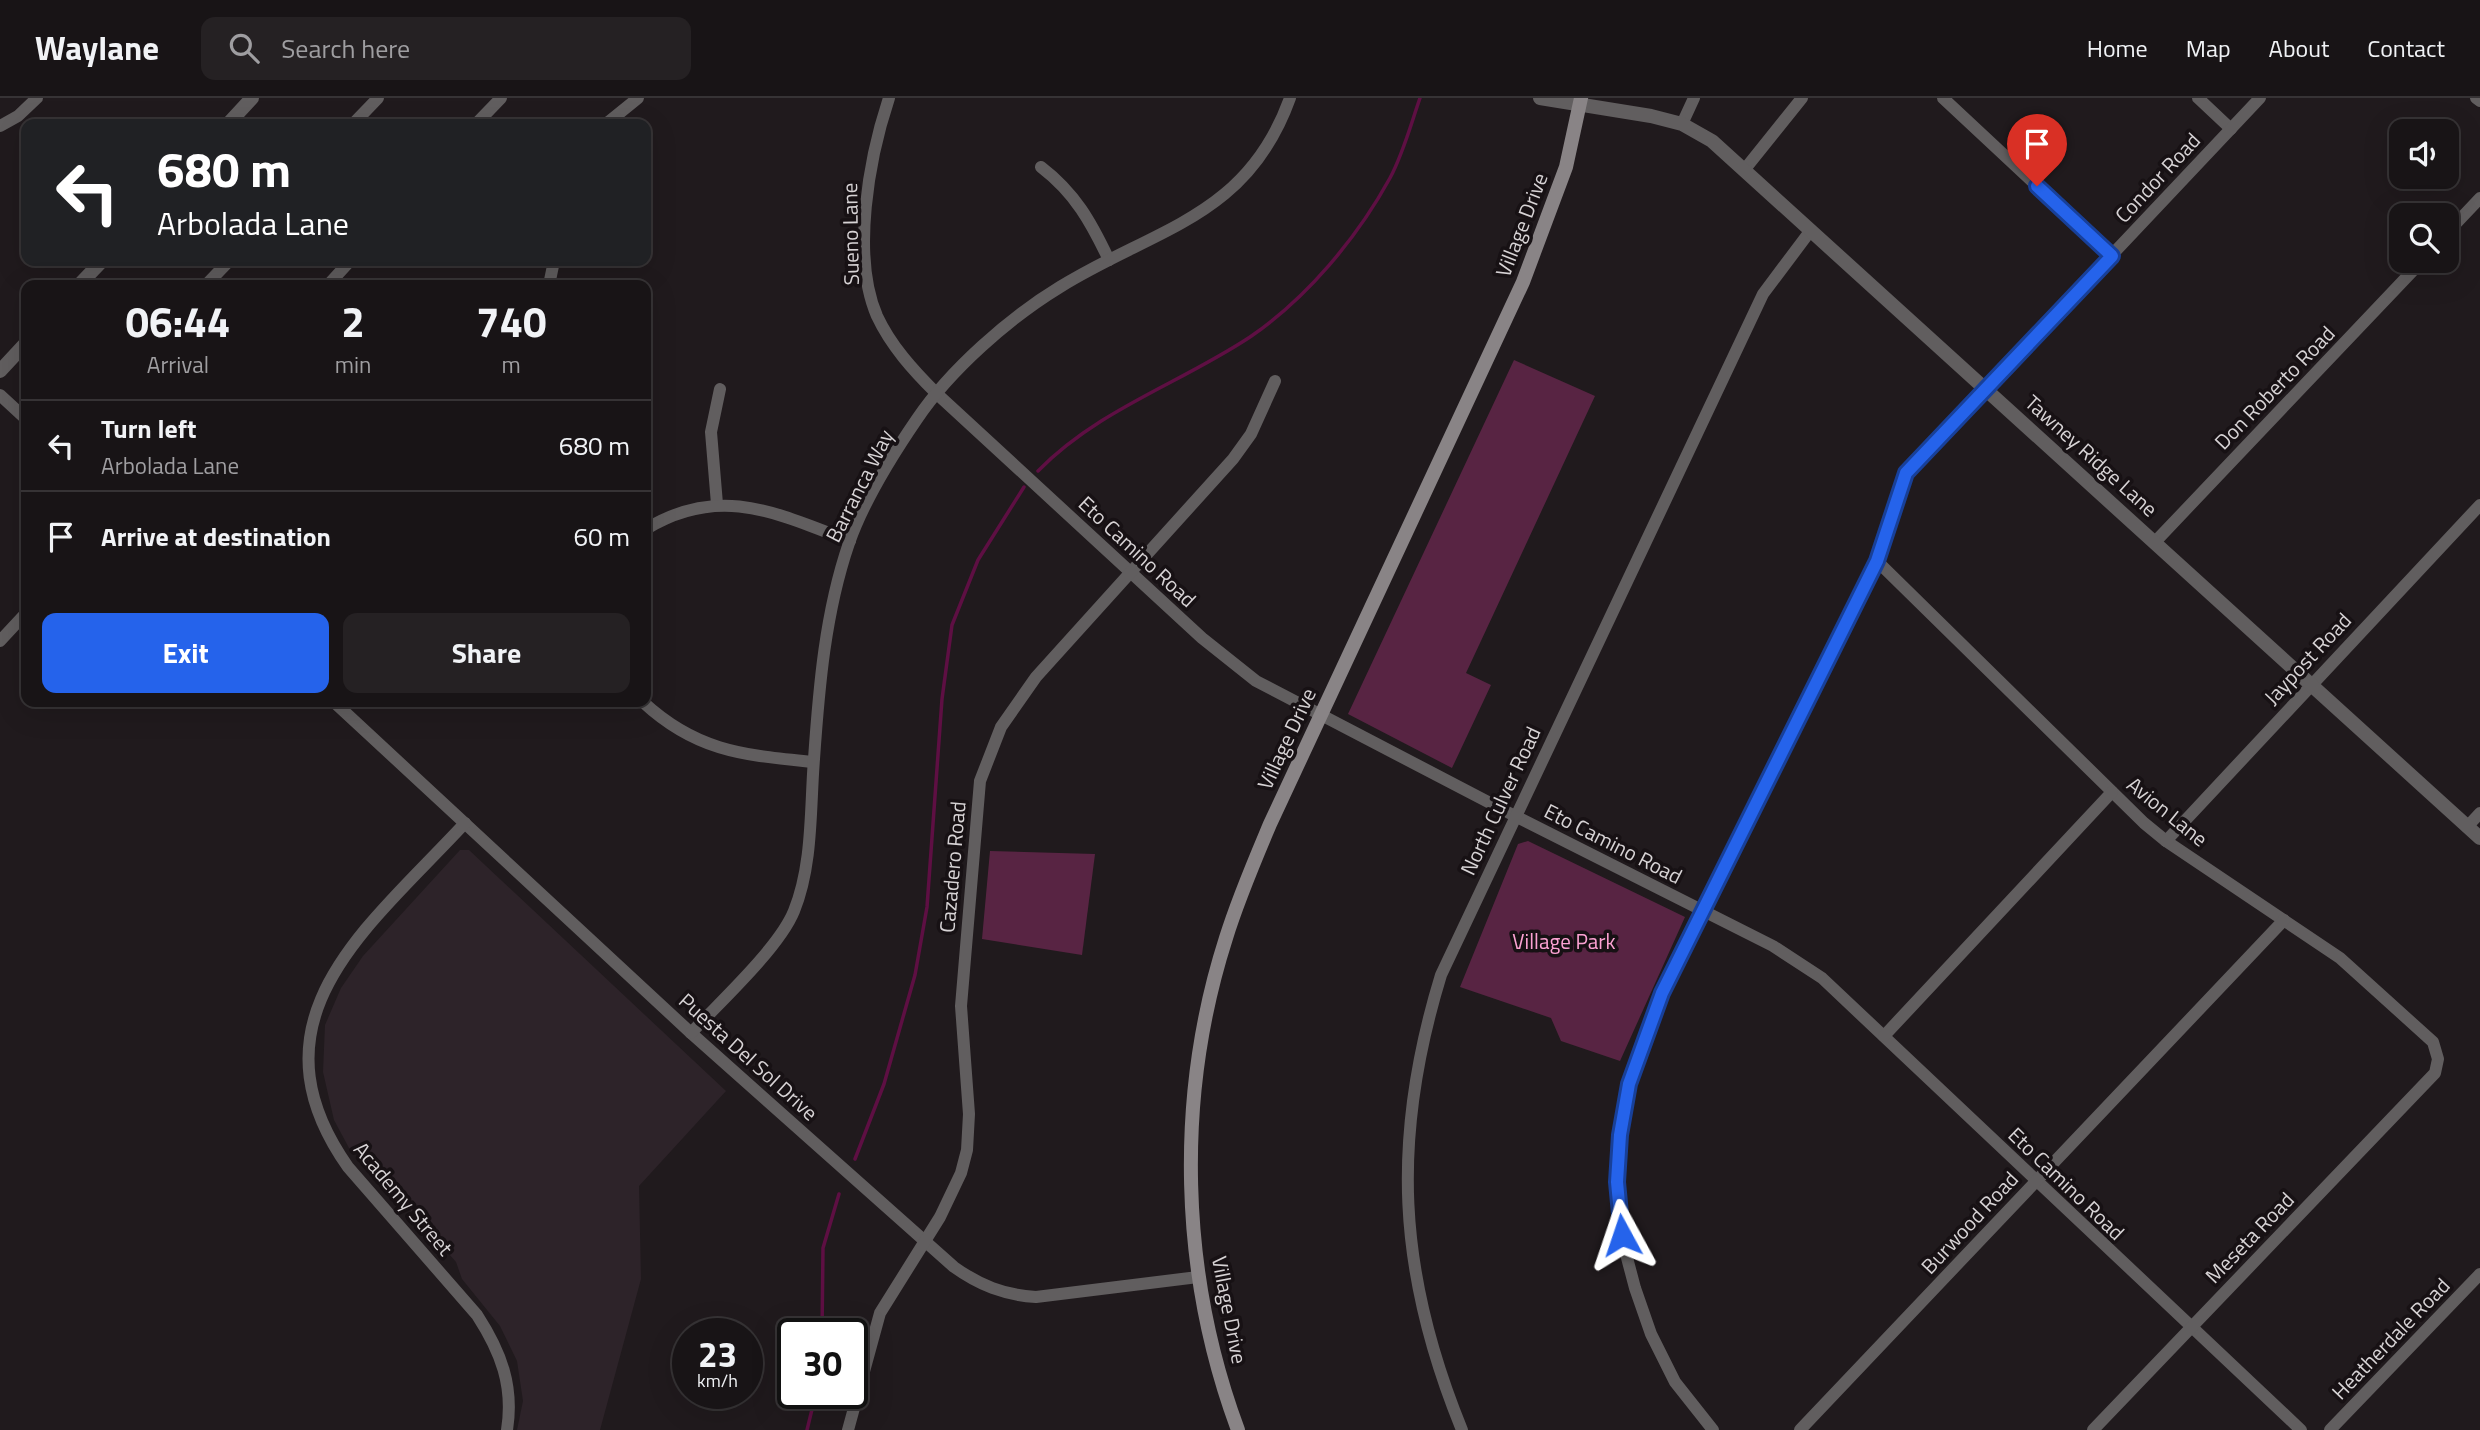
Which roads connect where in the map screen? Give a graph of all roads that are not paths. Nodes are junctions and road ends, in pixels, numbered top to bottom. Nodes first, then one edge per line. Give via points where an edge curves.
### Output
1 (37, 98) edge
2 (252, 98) edge
3 (378, 98) edge
4 (501, 98) edge
5 (638, 98) edge
6 (889, 98) edge
7 (1290, 98) edge
8 (1540, 98) edge
9 (1694, 98) edge
10 (1802, 98) edge
11 (1943, 98) edge
12 (2198, 98) edge
13 (2260, 98) edge
14 (1580, 102) edge
15 (233, 119) edge
16 (359, 119) edge
17 (482, 119) edge
18 (612, 119) edge
19 (1682, 124) junction
20 (0, 126) edge
21 (2231, 129) junction
22 (1041, 167) dead end
23 (1745, 169) junction
24 (2480, 198) edge
25 (2459, 220) edge
26 (1811, 230) junction
27 (2112, 256) junction
28 (1109, 260) junction
29 (97, 266) edge
30 (224, 266) edge
31 (345, 266) edge
32 (2411, 273) edge
33 (84, 280) edge
34 (211, 280) edge
35 (333, 280) edge
36 (21, 348) edge
37 (0, 371) edge
38 (1275, 382) dead end
39 (720, 388) dead end
40 (1986, 390) junction
41 (936, 393) junction
42 (0, 395) edge
43 (21, 414) edge
44 (717, 504) junction
45 (2480, 505) edge
46 (651, 527) edge
47 (850, 541) junction
48 (2155, 542) junction
49 (1877, 561) junction
50 (1130, 572) junction
51 (21, 618) edge
52 (0, 641) edge
53 (2311, 684) junction
54 (339, 707) edge
55 (649, 707) edge
56 (1321, 716) junction
57 (813, 762) junction
58 (2112, 792) junction
59 (2480, 813) edge
60 (1515, 816) junction
61 (465, 823) junction
62 (2467, 827) junction
63 (2480, 838) edge
64 (2166, 841) junction
65 (1703, 911) junction
66 (2284, 920) junction
67 (691, 1033) junction
68 (1884, 1036) junction
69 (2435, 1073) joint
70 (2035, 1182) junction
71 (925, 1241) junction
72 (2480, 1274) edge
73 (1198, 1278) junction
74 (2190, 1328) junction
75 (507, 1430) edge
76 (848, 1430) edge
77 (1238, 1430) edge
78 (1462, 1430) edge
79 (1713, 1430) edge
80 (1800, 1430) edge
81 (2093, 1430) edge
82 (2301, 1430) edge
83 (2330, 1430) edge

1 - 20 street
2 - 15 street
3 - 16 street
4 - 17 street
5 - 18 street
6 - 41 street, Sueno Lane via 876,136 865,210 870,290 890,340
7 - 28 street, Barranca Way via 1265,149 1236,185 1189,222
8 - 14 street, Tawney Ridge Lane
9 - 19 street
10 - 23 street
11 - 27 street
12 - 21 street
13 - 21 street, Condor Road
14 - 19 street, Tawney Ridge Lane
14 - 56 main road, Village Drive via 1566,167 1523,282
19 - 23 street, Tawney Ridge Lane via 1712,141
21 - 27 street, Condor Road
22 - 28 street via 1073,194
23 - 26 street, Tawney Ridge Lane
24 - 25 street
26 - 40 street, Tawney Ridge Lane
26 - 60 street, North Culver Road via 1763,294
27 - 40 street, Condor Road
28 - 41 street, Barranca Way via 1020,316
29 - 33 street
30 - 34 street
31 - 35 street
32 - 48 street, Don Roberto Road
36 - 37 street
38 - 50 street, Cazadero Road via 1233,459
39 - 44 street via 711,432
40 - 48 street, Tawney Ridge Lane
40 - 49 street, Condor Road via 1906,473
41 - 47 street, Barranca Way via 887,466
41 - 50 street, Eto Camino Road
42 - 43 street
44 - 46 street via 680,511
44 - 47 street via 757,508
45 - 53 street, Jaypost Road
47 - 57 street, Barranca Way via 825,648
48 - 53 street, Tawney Ridge Lane
49 - 58 street, Avion Lane
49 - 65 street, Condor Road
50 - 56 street, Eto Camino Road via 1232,663
50 - 71 street, Cazadero Road via 1020,697 986,763 977,802 961,1006 970,1132 961,1173
51 - 52 street
53 - 62 street, Tawney Ridge Lane
53 - 64 street, Jaypost Road
54 - 61 street, Puesta Del Sol Drive
55 - 57 street via 701,743 736,754
56 - 60 street, Eto Camino Road
56 - 73 main road, Village Drive via 1242,892 1209,1001 1192,1115 1191,1193
57 - 67 street, Barranca Way via 808,848 794,912 740,982
58 - 64 street, Avion Lane
58 - 68 street
59 - 62 street
60 - 65 street, Eto Camino Road
60 - 78 street, North Culver Road via 1441,975 1422,1036 1407,1140 1418,1293 1428,1336
61 - 67 street, Puesta Del Sol Drive
61 - 75 street, Academy Street via 347,952 314,1013 307,1051 316,1112 332,1145 494,1340 508,1386
62 - 63 street, Tawney Ridge Lane
64 - 66 street, Avion Lane
65 - 68 street, Eto Camino Road via 1800,961
65 - 79 street, Condor Road via 1662,993 1629,1084 1617,1182 1622,1235 1651,1334 1675,1382
66 - 69 street, Avion Lane via 2340,958 2433,1042 2438,1059
66 - 70 street, Burwood Road
67 - 71 street, Puesta Del Sol Drive
68 - 70 street, Eto Camino Road
69 - 74 street, Meseta Road
70 - 74 street, Eto Camino Road
70 - 80 street, Burwood Road
71 - 73 street, Puesta Del Sol Drive via 974,1281 1016,1296 1056,1296
71 - 76 street, Cazadero Road via 880,1313
72 - 83 street, Heatherdale Road
73 - 77 main road, Village Drive via 1207,1326
74 - 81 street, Meseta Road
74 - 82 street, Eto Camino Road

